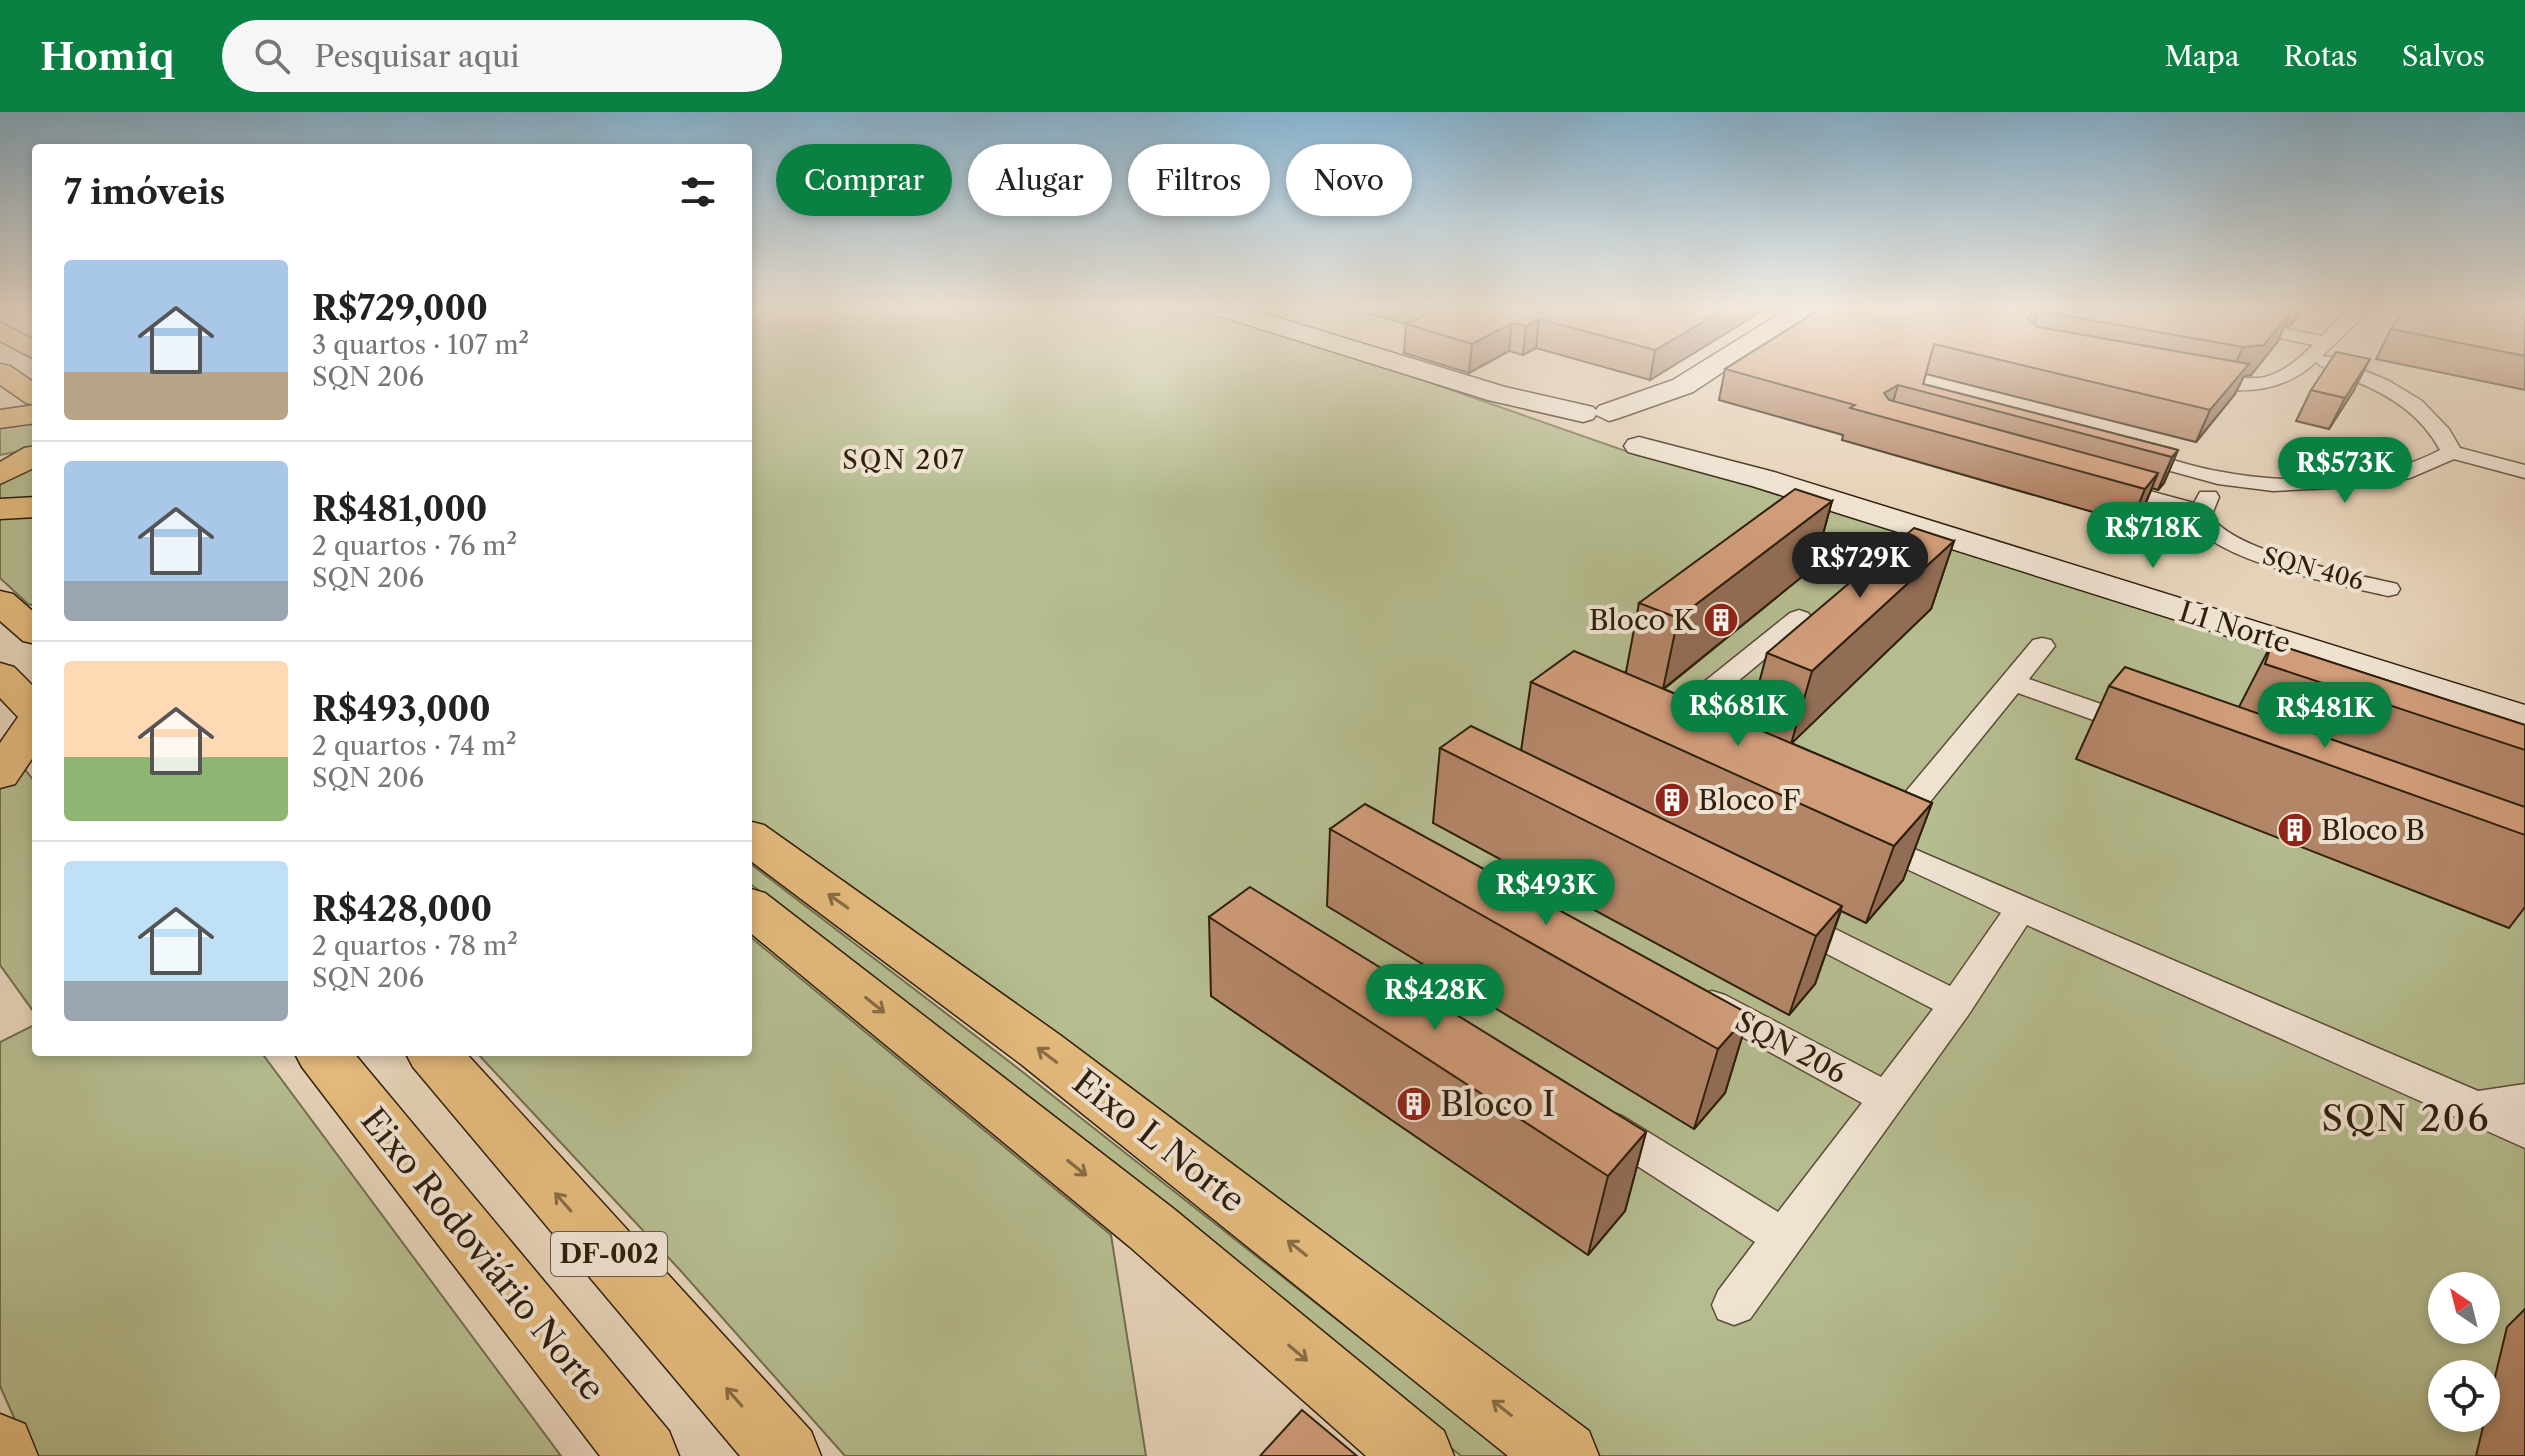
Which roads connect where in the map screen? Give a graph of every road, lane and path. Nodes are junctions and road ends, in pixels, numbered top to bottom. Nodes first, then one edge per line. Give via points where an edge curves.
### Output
1 (1422, 371) edge
2 (1707, 371) edge
3 (2296, 371) edge
4 (2357, 371) edge
5 (0, 372) edge
6 (2184, 377) edge
7 (1683, 386) junction
8 (32, 394) edge
9 (32, 415) edge
10 (0, 419) edge
11 (1619, 430) junction
12 (2117, 450) edge
13 (2452, 452) junction
14 (32, 456) edge
15 (32, 457) edge
16 (0, 463) edge
17 (2525, 472) edge
18 (0, 475) edge
19 (2081, 479) edge
20 (2220, 479) junction
21 (32, 507) edge
22 (0, 509) edge
23 (2200, 512) junction
24 (2388, 589) dead end
25 (0, 602) edge
26 (1799, 618) dead end
27 (32, 630) edge
28 (2042, 646) dead end
29 (0, 675) edge
30 (2013, 682) junction
31 (32, 708) edge
32 (2525, 718) edge
33 (32, 727) edge
34 (2160, 734) edge
35 (1690, 759) edge
36 (0, 775) edge
37 (752, 839) edge
38 (752, 908) edge
39 (1765, 908) edge
40 (2021, 909) junction
41 (1678, 986) edge
42 (1956, 1005) junction
43 (324, 1056) edge
44 (436, 1056) edge
45 (1886, 1098) junction
46 (2525, 1099) edge
47 (2476, 1107) junction
48 (1585, 1112) edge
49 (2525, 1132) edge
50 (1782, 1237) junction
51 (1734, 1305) dead end
52 (0, 1449) edge
53 (3, 1456) edge
54 (644, 1456) edge
55 (786, 1456) edge
56 (1419, 1456) edge
57 (1564, 1456) edge

1 - 11 street, L1 Norte
2 - 7 street
3 - 6 street via 2260,386
4 - 13 street via 2410,400 2442,429
5 - 8 main road
7 - 11 street
7 - 11 street via 1661,418
9 - 10 main road
11 - 32 street, L1 Norte
12 - 20 street
13 - 17 street
13 - 20 street via 2423,469 2355,481 2304,485
14 - 16 street
15 - 18 main road
19 - 23 street
20 - 23 street
21 - 22 main road
23 - 24 street, SQN 406 via 2206,531 2233,545
25 - 27 main road
26 - 35 street via 1672,725 1669,739
28 - 30 street
29 - 31 main road
30 - 34 street
30 - 40 street via 1865,838
33 - 36 main road
57 -> 37 main road, Eixo L Norte via 1041,1050
38 -> 56 main road via 1152,1228
39 - 42 street
40 - 42 street
40 - 47 street
41 - 45 street, SQN 206
42 - 45 street
43 - 54 main road, Eixo Rodoviário Norte / DF-002
55 -> 44 main road, DF-002
45 - 50 street
46 - 47 street
47 - 49 street
48 - 50 street
50 - 51 street
52 - 53 main road

